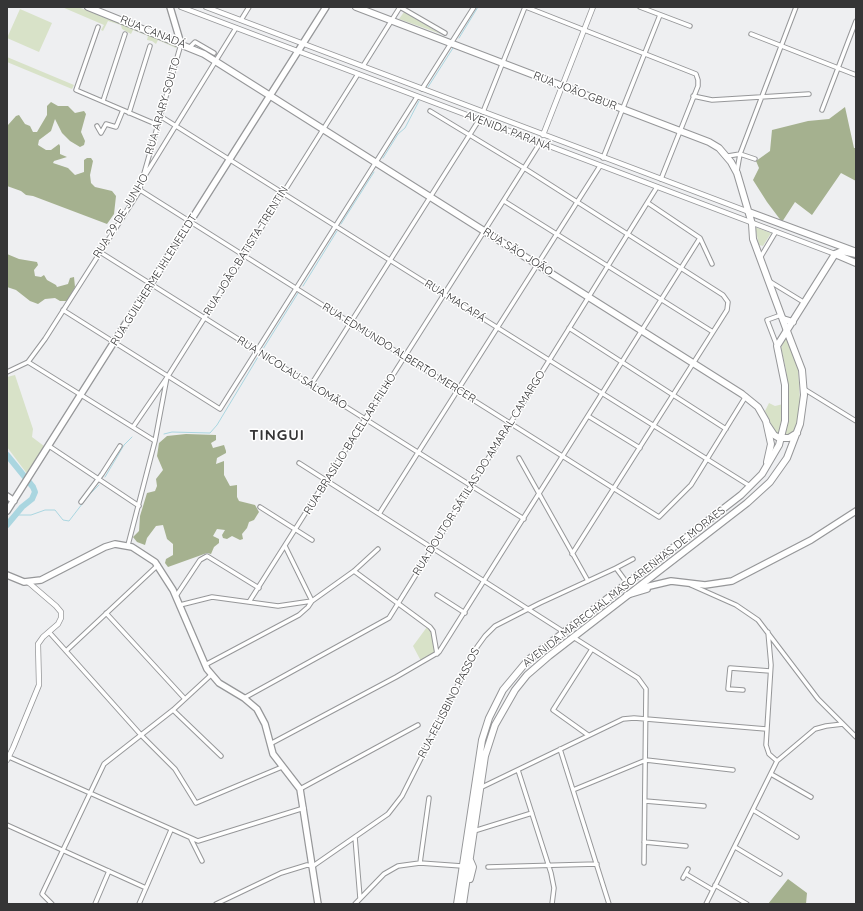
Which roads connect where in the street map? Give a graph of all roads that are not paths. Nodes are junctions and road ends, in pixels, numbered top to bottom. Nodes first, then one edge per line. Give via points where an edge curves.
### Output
1 (88, 7) edge
2 (170, 7) edge
3 (181, 7) edge
4 (206, 7) edge
5 (249, 7) edge
6 (326, 7) edge
7 (356, 7) edge
8 (400, 7) edge
9 (474, 7) edge
10 (525, 7) edge
11 (593, 7) edge
12 (640, 7) edge
13 (796, 7) edge
14 (660, 15) junction
15 (240, 20) junction
16 (392, 21) junction
17 (856, 21) edge
18 (690, 26) dead end
19 (98, 27) dead end
20 (236, 28) junction
21 (584, 30) junction
22 (445, 33) dead end
23 (125, 34) dead end
24 (751, 34) dead end
25 (451, 43) junction
26 (181, 44) junction
27 (781, 45) junction
28 (150, 46) dead end
29 (204, 46) junction
30 (190, 47) junction
31 (300, 48) junction
32 (214, 53) dead end
33 (645, 53) junction
34 (204, 54) junction
35 (215, 61) junction
36 (503, 63) junction
37 (363, 66) junction
38 (838, 68) junction
39 (358, 74) junction
40 (856, 74) edge
41 (562, 86) junction
42 (422, 89) junction
43 (809, 94) dead end
44 (270, 96) junction
45 (694, 96) junction
46 (417, 97) junction
47 (761, 97) junction
48 (103, 101) junction
49 (623, 109) junction
50 (123, 110) junction
51 (822, 110) dead end
52 (430, 111) dead end
53 (483, 112) junction
54 (129, 113) junction
55 (160, 116) junction
56 (479, 120) junction
57 (158, 125) junction
58 (97, 126) dead end
59 (176, 126) junction
60 (323, 129) junction
61 (680, 131) junction
62 (470, 135) junction
63 (543, 135) junction
64 (540, 143) junction
65 (740, 154) junction
66 (728, 156) junction
67 (603, 158) junction
68 (230, 159) junction
69 (755, 160) dead end
70 (376, 162) junction
71 (600, 166) junction
72 (524, 168) junction
73 (737, 173) junction
74 (661, 179) junction
75 (141, 182) junction
76 (657, 187) junction
77 (140, 190) junction
78 (283, 193) junction
79 (430, 197) junction
80 (504, 200) junction
81 (577, 202) junction
82 (648, 203) junction
83 (750, 218) junction
84 (190, 222) junction
85 (336, 226) junction
86 (484, 231) junction
87 (775, 232) junction
88 (557, 234) junction
89 (628, 235) junction
90 (700, 238) junction
91 (100, 252) junction
92 (856, 253) edge
93 (244, 255) junction
94 (840, 256) junction
95 (760, 258) junction
96 (390, 260) junction
97 (856, 263) edge
98 (712, 264) dead end
99 (830, 264) junction
100 (538, 265) junction
101 (608, 266) junction
102 (681, 268) junction
103 (768, 280) junction
104 (151, 284) junction
105 (296, 288) junction
106 (445, 294) junction
107 (589, 297) junction
108 (661, 300) junction
109 (805, 303) junction
110 (63, 310) junction
111 (782, 317) junction
112 (205, 318) junction
113 (351, 322) junction
114 (793, 322) junction
115 (498, 327) junction
116 (570, 328) junction
117 (642, 330) junction
118 (787, 330) junction
119 (713, 332) junction
120 (792, 341) junction
121 (114, 342) junction
122 (777, 346) junction
123 (257, 350) junction
124 (405, 357) junction
125 (550, 360) junction
126 (28, 362) junction
127 (622, 362) junction
128 (694, 363) junction
129 (7, 372) edge
130 (168, 376) junction
131 (311, 385) junction
132 (804, 389) junction
133 (458, 390) junction
134 (603, 393) junction
135 (81, 395) junction
136 (674, 395) junction
137 (746, 396) junction
138 (588, 416) junction
139 (365, 419) junction
140 (856, 421) edge
141 (510, 423) junction
142 (654, 426) junction
143 (768, 426) junction
144 (133, 427) junction
145 (726, 429) junction
146 (798, 432) junction
147 (781, 439) junction
148 (155, 441) junction
149 (49, 446) junction
150 (120, 446) dead end
151 (640, 448) junction
152 (418, 452) junction
153 (563, 456) junction
154 (519, 458) dead end
155 (708, 459) junction
156 (299, 463) dead end
157 (762, 474) junction
158 (98, 478) junction
159 (326, 480) junction
160 (471, 486) junction
161 (750, 486) junction
162 (614, 489) junction
163 (540, 494) junction
164 (7, 496) edge
165 (14, 501) junction
166 (81, 502) dead end
167 (139, 506) junction
168 (260, 507) dead end
169 (7, 511) edge
170 (856, 511) edge
171 (379, 514) junction
172 (524, 519) junction
173 (296, 529) junction
174 (312, 540) dead end
175 (128, 545) junction
176 (285, 546) junction
177 (432, 548) junction
178 (378, 549) dead end
179 (572, 554) junction
180 (663, 555) junction
181 (633, 560) dead end
182 (158, 566) junction
183 (664, 567) junction
184 (616, 568) junction
185 (354, 571) junction
186 (7, 575) edge
187 (484, 581) junction
188 (588, 581) junction
189 (28, 582) junction
190 (627, 583) junction
191 (687, 583) junction
192 (653, 585) junction
193 (259, 588) junction
194 (635, 589) junction
195 (612, 594) junction
196 (437, 595) dead end
197 (176, 596) junction
198 (626, 596) junction
199 (312, 601) junction
200 (249, 602) junction
201 (398, 603) junction
202 (180, 606) junction
203 (528, 609) junction
204 (465, 612) junction
205 (106, 613) junction
206 (768, 631) junction
207 (49, 632) junction
208 (564, 632) junction
209 (575, 635) junction
210 (546, 646) junction
211 (592, 649) junction
212 (66, 651) junction
213 (437, 654) junction
214 (549, 656) junction
215 (205, 665) junction
216 (770, 671) junction
217 (211, 675) junction
218 (743, 690) dead end
219 (244, 698) junction
220 (185, 699) junction
221 (173, 710) junction
222 (646, 719) junction
223 (843, 724) junction
224 (418, 725) dead end
225 (766, 729) junction
226 (141, 734) junction
227 (588, 735) junction
228 (856, 737) edge
229 (270, 744) junction
230 (560, 749) junction
231 (220, 756) dead end
232 (8, 758) edge
233 (646, 760) junction
234 (778, 761) junction
235 (282, 767) junction
236 (518, 770) junction
237 (733, 770) dead end
238 (771, 774) junction
239 (480, 788) junction
240 (300, 789) junction
241 (573, 790) junction
242 (89, 793) junction
243 (811, 797) dead end
244 (428, 798) dead end
245 (645, 801) junction
246 (704, 806) dead end
247 (304, 808) junction
248 (753, 810) junction
249 (532, 813) junction
250 (7, 825) edge
251 (171, 830) junction
252 (474, 831) junction
253 (797, 836) dead end
254 (355, 837) junction
255 (191, 839) junction
256 (644, 842) junction
257 (686, 846) dead end
258 (735, 847) junction
259 (62, 850) junction
260 (470, 860) junction
261 (202, 861) dead end
262 (420, 863) junction
263 (596, 864) junction
264 (644, 864) dead end
265 (549, 865) junction
266 (313, 866) junction
267 (462, 866) junction
268 (488, 868) dead end
269 (688, 869) dead end
270 (109, 871) junction
271 (686, 874) junction
272 (780, 874) dead end
273 (683, 878) dead end
274 (715, 886) junction
275 (146, 888) junction
276 (713, 890) junction
277 (462, 892) junction
278 (360, 898) junction
279 (52, 904) edge
280 (95, 904) edge
281 (139, 904) edge
282 (216, 904) edge
283 (318, 904) edge
284 (355, 904) edge
285 (453, 904) edge
286 (457, 904) edge
287 (463, 904) edge
288 (552, 904) edge
289 (609, 904) edge
290 (706, 904) edge
291 (747, 904) edge

1 - 26 main road, RUA CANADÁ
2 - 26 main road, RUA ARARY SOUTO
3 - 20 street, AVENIDA PARANÁ
4 - 15 street, AVENIDA PARANÁ
5 - 15 street
6 - 31 main road, RUA GUILHERME IHLENFELDT
7 - 16 main road, RUA JOÃO GBUR
8 - 16 street
8 - 22 street
9 - 25 street
10 - 21 street
10 - 36 street
11 - 21 street
12 - 14 street
13 - 27 street
14 - 18 street
14 - 33 street
15 - 31 street, AVENIDA PARANÁ
16 - 25 main road, RUA JOÃO GBUR
16 - 37 street
17 - 38 street
19 - 48 street via 76,90
20 - 31 street, AVENIDA PARANÁ
20 - 35 street, RUA 29 DE JUNHO
21 - 33 street
21 - 41 street
23 - 48 street
24 - 27 street
25 - 36 main road, RUA JOÃO GBUR
25 - 42 street
26 - 30 main road, RUA CANADÁ
26 - 55 street, RUA ARARY SOUTO
27 - 38 street
27 - 47 street
28 - 54 street
29 - 30 street via 195,42
29 - 32 street
29 - 34 street
30 - 34 main road, RUA CANADÁ
31 - 37 street, AVENIDA PARANÁ
31 - 39 street, AVENIDA PARANÁ
31 - 44 main road, RUA GUILHERME IHLENFELDT
33 - 45 street via 693,72 698,80
33 - 49 street
34 - 35 main road, RUA CANADÁ
35 - 44 main road, RUA SÃO JOÃO
35 - 59 street, RUA 29 DE JUNHO
36 - 41 main road, RUA JOÃO GBUR
36 - 53 street
37 - 42 street, AVENIDA PARANÁ
38 - 40 street
38 - 51 street
39 - 46 street, AVENIDA PARANÁ
39 - 60 street, RUA JOÃO BATISTA TRENTIN
41 - 49 main road, RUA JOÃO GBUR
41 - 63 street
42 - 53 street, AVENIDA PARANÁ
43 - 47 street
44 - 60 main road, RUA SÃO JOÃO
44 - 68 main road, RUA GUILHERME IHLENFELDT
45 - 47 street via 712,100
45 - 61 street
46 - 56 street, AVENIDA PARANÁ
46 - 70 street
47 - 65 street
48 - 50 street
49 - 61 main road, RUA JOÃO GBUR
49 - 67 street
50 - 54 street
50 - 58 street via 116,127 106,124 101,132
52 - 62 street
53 - 56 street
53 - 63 street, AVENIDA PARANÁ
54 - 57 street
55 - 57 street, RUA ARARY SOUTO
55 - 59 street, RUA MACAPÁ
56 - 62 street
56 - 64 street, AVENIDA PARANÁ
57 - 75 street, RUA ARARY SOUTO
59 - 68 street, RUA MACAPÁ
59 - 75 street, RUA 29 DE JUNHO
60 - 70 main road, RUA SÃO JOÃO
60 - 78 street, RUA JOÃO BATISTA TRENTIN
61 - 66 main road, RUA JOÃO GBUR via 712,143
61 - 74 street
62 - 72 street
62 - 79 street
63 - 67 street, AVENIDA PARANÁ
64 - 71 street, AVENIDA PARANÁ
64 - 72 street, RUA BRASÍLIO BACELLAR FILHO
65 - 66 street
65 - 69 street
65 - 73 street
66 - 73 main road, RUA JOÃO GBUR
67 - 71 street
67 - 74 street, AVENIDA PARANÁ
68 - 78 street, RUA MACAPÁ
68 - 84 main road, RUA GUILHERME IHLENFELDT
70 - 79 main road, RUA SÃO JOÃO
70 - 85 street
71 - 76 street, AVENIDA PARANÁ
71 - 81 street
72 - 80 street, RUA BRASÍLIO BACELLAR FILHO
72 - 81 street
73 - 83 main road, RUA JOÃO GBUR
74 - 83 street, AVENIDA PARANÁ
75 - 77 street, RUA 29 DE JUNHO
76 - 82 street, RUA DOUTOR SÁTILAS DO AMARAL CAMARGO
76 - 83 street, AVENIDA PARANÁ
77 - 84 street, RUA EDMUNDO ALBERTO MERCER
77 - 91 street, RUA 29 DE JUNHO
78 - 85 street, RUA MACAPÁ
78 - 93 street, RUA JOÃO BATISTA TRENTIN
79 - 86 main road, RUA SÃO JOÃO
79 - 96 street
80 - 86 street, RUA BRASÍLIO BACELLAR FILHO
80 - 88 street
81 - 88 street
81 - 89 street
82 - 89 street, RUA DOUTOR SÁTILAS DO AMARAL CAMARGO
82 - 90 street
83 - 87 street, AVENIDA PARANÁ
83 - 92 main road, AVENIDA PARANÁ
83 - 95 main road, AVENIDA MARECHAL MASCARENHAS DE MORAES via 752,237
84 - 93 street, RUA EDMUNDO ALBERTO MERCER
84 - 104 main road, RUA GUILHERME IHLENFELDT
85 - 96 street, RUA MACAPÁ
85 - 105 street
86 - 100 main road, RUA SÃO JOÃO
86 - 106 street, RUA BRASÍLIO BACELLAR FILHO
87 - 94 street, AVENIDA PARANÁ
87 - 95 street
88 - 100 street
88 - 101 street
89 - 101 street, RUA DOUTOR SÁTILAS DO AMARAL CAMARGO
89 - 102 street
90 - 98 street
90 - 102 street
91 - 104 street, RUA NICOLAU SALOMÃO
91 - 110 street, RUA 29 DE JUNHO
92 - 94 main road
93 - 105 street, RUA EDMUNDO ALBERTO MERCER
93 - 112 street, RUA JOÃO BATISTA TRENTIN
94 - 97 main road, AVENIDA PARANÁ
94 - 99 main road
94 - 99 main road
95 - 103 main road, AVENIDA MARECHAL MASCARENHAS DE MORAES
96 - 106 street, RUA MACAPÁ
96 - 113 street
99 - 109 main road
100 - 107 main road, RUA SÃO JOÃO
100 - 115 street
101 - 107 street, RUA DOUTOR SÁTILAS DO AMARAL CAMARGO
101 - 108 street
102 - 108 street
102 - 119 street via 723,295 728,302 727,310
103 - 109 street
103 - 111 main road, AVENIDA MARECHAL MASCARENHAS DE MORAES
104 - 112 street, RUA NICOLAU SALOMÃO
104 - 121 main road, RUA GUILHERME IHLENFELDT
105 - 113 street, RUA EDMUNDO ALBERTO MERCER
105 - 123 street
106 - 115 street, RUA MACAPÁ
106 - 124 street, RUA BRASÍLIO BACELLAR FILHO
107 - 116 street, RUA DOUTOR SÁTILAS DO AMARAL CAMARGO
107 - 117 main road, RUA SÃO JOÃO
108 - 117 street
108 - 119 street
109 - 114 main road
110 - 121 street
110 - 126 street, RUA 29 DE JUNHO
111 - 114 main road
111 - 118 main road, AVENIDA MARECHAL MASCARENHAS DE MORAES
111 - 122 street, AVENIDA MARECHAL MASCARENHAS DE MORAES via 767,320
112 - 123 street, RUA NICOLAU SALOMÃO
112 - 130 street, RUA JOÃO BATISTA TRENTIN
113 - 124 street, RUA EDMUNDO ALBERTO MERCER
113 - 131 street
114 - 118 main road
114 - 120 main road
115 - 125 street, RUA MACAPÁ
115 - 133 street
116 - 125 street, RUA DOUTOR SÁTILAS DO AMARAL CAMARGO
116 - 127 street
117 - 127 street
117 - 128 main road, RUA SÃO JOÃO
118 - 120 main road, AVENIDA MARECHAL MASCARENHAS DE MORAES
118 - 122 main road
119 - 128 street
120 - 132 main road, AVENIDA MARECHAL MASCARENHAS DE MORAES via 802,370
121 - 130 street
121 - 135 main road, RUA GUILHERME IHLENFELDT
122 - 147 main road, AVENIDA MARECHAL MASCARENHAS DE MORAES via 785,389
123 - 130 street via 220,409
123 - 131 street, RUA NICOLAU SALOMÃO
124 - 133 street, RUA EDMUNDO ALBERTO MERCER
124 - 139 street, RUA BRASÍLIO BACELLAR FILHO
125 - 134 street, RUA MACAPÁ
125 - 141 street, RUA DOUTOR SÁTILAS DO AMARAL CAMARGO
126 - 129 street
126 - 135 street
127 - 134 street
127 - 136 street
128 - 136 street
128 - 137 main road, RUA SÃO JOÃO
130 - 144 street, RUA JOÃO BATISTA TRENTIN
130 - 148 street
131 - 139 street, RUA NICOLAU SALOMÃO
132 - 140 street
132 - 146 main road, AVENIDA MARECHAL MASCARENHAS DE MORAES
133 - 141 street, RUA EDMUNDO ALBERTO MERCER
133 - 152 street
134 - 138 street
134 - 142 street, RUA MACAPÁ
135 - 144 street
135 - 149 main road, RUA GUILHERME IHLENFELDT
136 - 142 street
136 - 145 street
137 - 143 main road, RUA SÃO JOÃO via 760,410
137 - 145 street
138 - 151 street
138 - 153 street
139 - 152 street, RUA NICOLAU SALOMÃO
139 - 159 street, RUA BRASÍLIO BACELLAR FILHO
141 - 153 street, RUA EDMUNDO ALBERTO MERCER
141 - 160 street, RUA DOUTOR SÁTILAS DO AMARAL CAMARGO
142 - 151 street
142 - 155 street, RUA MACAPÁ
143 - 147 main road via 774,435
143 - 157 main road, RUA SÃO JOÃO via 770,452
144 - 148 street
145 - 155 street
146 - 147 main road via 789,438
146 - 183 main road, AVENIDA MARECHAL MASCARENHAS DE MORAES via 782,466 762,490
147 - 157 main road, AVENIDA MARECHAL MASCARENHAS DE MORAES via 773,458
148 - 167 street
149 - 158 street
149 - 165 main road, RUA GUILHERME IHLENFELDT
150 - 158 street
151 - 162 street
152 - 160 street, RUA NICOLAU SALOMÃO
152 - 171 street
153 - 162 street, RUA EDMUNDO ALBERTO MERCER
153 - 163 street
154 - 163 street
155 - 161 street, RUA MACAPÁ
155 - 162 street, RUA EDMUNDO ALBERTO MERCER via 687,490 659,517
156 - 159 street
157 - 161 main road, AVENIDA MARECHAL MASCARENHAS DE MORAES
158 - 166 street
158 - 167 street
159 - 171 street
159 - 173 street, RUA BRASÍLIO BACELLAR FILHO
160 - 172 street, RUA NICOLAU SALOMÃO
160 - 177 street, RUA DOUTOR SÁTILAS DO AMARAL CAMARGO
161 - 180 main road, AVENIDA MARECHAL MASCARENHAS DE MORAES
162 - 179 street
163 - 172 street
163 - 179 street
164 - 165 main road
165 - 169 main road, RUA GUILHERME IHLENFELDT
167 - 175 street
168 - 173 street
170 - 191 main road via 811,540 739,578 718,584
171 - 177 street
172 - 187 street
173 - 174 street
173 - 176 street, RUA BRASÍLIO BACELLAR FILHO
175 - 182 main road via 146,555
175 - 189 main road via 115,544 105,547 45,578
176 - 193 street, RUA BRASÍLIO BACELLAR FILHO
176 - 199 street
177 - 187 street
177 - 201 street, RUA DOUTOR SÁTILAS DO AMARAL CAMARGO
178 - 185 street
179 - 188 street
180 - 183 main road via 667,562
180 - 190 main road, AVENIDA MARECHAL MASCARENHAS DE MORAES
181 - 184 street, RUA FELISBINO PASSOS
182 - 197 main road
182 - 205 street
183 - 194 main road, AVENIDA MARECHAL MASCARENHAS DE MORAES
184 - 188 street, RUA FELISBINO PASSOS
184 - 190 street
185 - 199 street
185 - 201 street
186 - 189 main road
187 - 203 street
187 - 204 street
188 - 203 street, RUA FELISBINO PASSOS
189 - 207 street via 61,612 58,624
190 - 195 main road, AVENIDA MARECHAL MASCARENHAS DE MORAES
191 - 192 main road via 671,581
191 - 206 street via 736,605 753,616
192 - 194 main road
192 - 198 main road via 642,592
193 - 197 street via 207,556 200,560
193 - 200 street, RUA BRASÍLIO BACELLAR FILHO
194 - 195 main road
194 - 198 main road, AVENIDA MARECHAL MASCARENHAS DE MORAES
195 - 208 main road, AVENIDA MARECHAL MASCARENHAS DE MORAES
196 - 204 street
197 - 202 main road
198 - 209 main road, AVENIDA MARECHAL MASCARENHAS DE MORAES
199 - 200 street via 284,606
199 - 215 street via 299,614
200 - 202 street via 212,597
201 - 213 street via 432,629
201 - 219 street, RUA DOUTOR SÁTILAS DO AMARAL CAMARGO via 385,621
202 - 215 main road
203 - 208 street
203 - 254 street, RUA FELISBINO PASSOS via 501,622 481,641 402,796 385,816
204 - 213 street
205 - 212 street
205 - 220 street
206 - 216 street
206 - 223 street via 810,690
207 - 212 street
207 - 232 street via 38,644 39,685
208 - 209 main road
208 - 210 main road, AVENIDA MARECHAL MASCARENHAS DE MORAES
209 - 211 street
209 - 214 main road, AVENIDA MARECHAL MASCARENHAS DE MORAES
210 - 214 main road
210 - 267 main road, AVENIDA MARECHAL MASCARENHAS DE MORAES via 522,666 509,682 489,718 479,755
211 - 222 street via 644,683 647,698
211 - 227 street via 553,710
212 - 226 street
213 - 229 street
214 - 239 main road, AVENIDA MARECHAL MASCARENHAS DE MORAES via 521,682 499,716 488,746
215 - 217 main road
216 - 218 street via 730,668 728,689
216 - 225 street
217 - 219 main road
217 - 220 street
219 - 229 main road via 255,706 261,715
220 - 221 street
221 - 226 street
221 - 231 street
222 - 225 street
222 - 227 street via 623,719
222 - 233 street
223 - 228 street
223 - 234 street via 815,729
224 - 240 street
225 - 234 street via 766,749
226 - 235 street via 179,774 196,803
226 - 242 street via 106,762
227 - 230 street
229 - 235 main road
230 - 236 street
230 - 241 street
232 - 242 street
233 - 237 street
233 - 241 street
233 - 245 street
234 - 238 street
235 - 240 main road
236 - 239 street
236 - 249 street
238 - 243 street
238 - 248 street
239 - 252 main road, AVENIDA MARECHAL MASCARENHAS DE MORAES
240 - 247 main road
241 - 263 street
242 - 251 street
242 - 259 street
244 - 262 street
245 - 246 street
245 - 256 street
247 - 255 street via 200,841
247 - 266 main road
248 - 253 street
248 - 258 street
249 - 252 street
249 - 265 street
250 - 259 street
251 - 255 street
251 - 275 street
252 - 260 main road, AVENIDA MARECHAL MASCARENHAS DE MORAES
254 - 266 street, RUA FELISBINO PASSOS
254 - 278 street
255 - 261 street
256 - 257 street
256 - 264 street
258 - 272 street
258 - 274 street
259 - 270 street
259 - 279 street via 42,894
260 - 267 main road
260 - 277 main road, AVENIDA MARECHAL MASCARENHAS DE MORAES via 473,869
262 - 267 street
262 - 278 street via 402,864 389,870
263 - 265 street
263 - 289 street
265 - 268 street
265 - 288 street via 554,888
266 - 282 street via 307,865 281,873
266 - 283 main road
267 - 277 main road, AVENIDA MARECHAL MASCARENHAS DE MORAES
269 - 271 street
270 - 275 street
270 - 280 street
271 - 273 street
271 - 276 street
274 - 276 street
274 - 291 street
275 - 281 street
276 - 290 street
277 - 285 main road
277 - 286 main road, AVENIDA MARECHAL MASCARENHAS DE MORAES
277 - 287 main road, AVENIDA MARECHAL MASCARENHAS DE MORAES
278 - 284 street

